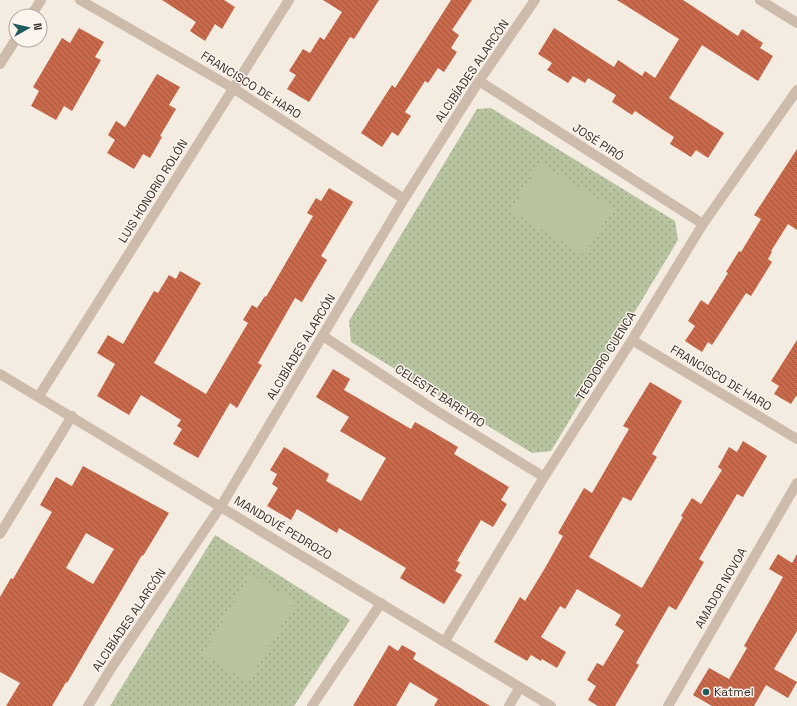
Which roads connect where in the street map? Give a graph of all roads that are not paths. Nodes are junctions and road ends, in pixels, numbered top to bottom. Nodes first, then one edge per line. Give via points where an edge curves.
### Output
1 (80, 0) edge
2 (289, 0) edge
3 (535, 0) edge
4 (760, 0) edge
5 (797, 23) edge
6 (10, 48) edge
7 (0, 64) edge
8 (479, 81) junction
9 (233, 88) junction
10 (797, 90) edge
11 (404, 199) junction
12 (703, 224) junction
13 (323, 336) junction
14 (632, 340) junction
15 (0, 374) edge
16 (39, 396) junction
17 (72, 416) junction
18 (797, 439) edge
19 (544, 477) junction
20 (797, 483) edge
21 (221, 506) junction
22 (0, 534) edge
23 (381, 603) junction
24 (445, 641) junction
25 (520, 687) junction
26 (88, 706) edge
27 (312, 706) edge
28 (509, 706) edge
29 (551, 706) edge
30 (668, 706) edge

1 - 9 street, FRANCISCO DE HARO
2 - 9 street, LUIS HONORIO ROLÓN
3 - 8 street, ALCIBÍADES ALARCÓN
4 - 5 street
6 - 7 street
8 - 11 street, ALCIBÍADES ALARCÓN
8 - 12 street, JOSÉ PIRÓ
9 - 11 street, FRANCISCO DE HARO
9 - 16 street, LUIS HONORIO ROLÓN
10 - 12 street, TEODORO CUENCA
11 - 13 street, ALCIBÍADES ALARCÓN
12 - 14 street, TEODORO CUENCA
13 - 19 street, CELESTE BAREYRO via 432,408
13 - 21 street, ALCIBÍADES ALARCÓN
14 - 18 street, FRANCISCO DE HARO
14 - 19 street, TEODORO CUENCA
15 - 16 street, MANDOVÉ PEDROZO
16 - 17 street, MANDOVÉ PEDROZO
17 - 21 street, MANDOVÉ PEDROZO
17 - 22 street
19 - 24 street, TEODORO CUENCA
20 - 30 street, AMADOR NOVOA
21 - 23 street, MANDOVÉ PEDROZO
21 - 26 street, ALCIBÍADES ALARCÓN
23 - 24 street, MANDOVÉ PEDROZO
23 - 27 street
24 - 25 street, MANDOVÉ PEDROZO
25 - 28 street
25 - 29 street, MANDOVÉ PEDROZO

